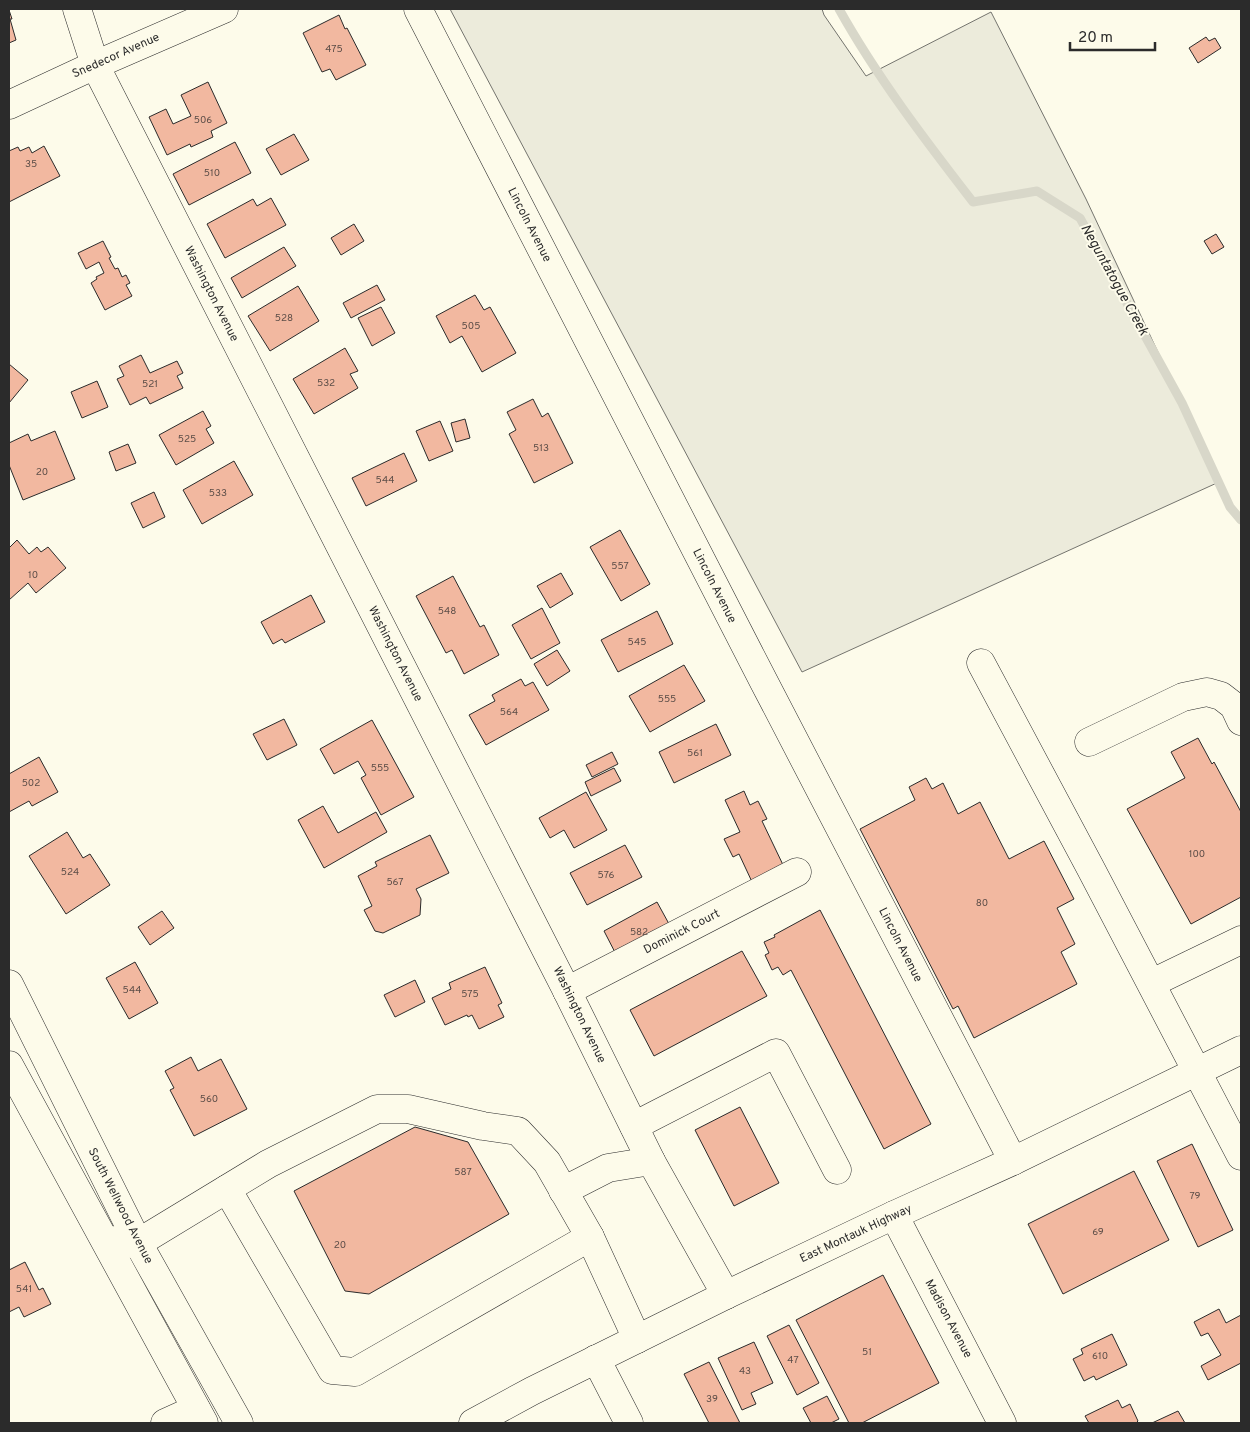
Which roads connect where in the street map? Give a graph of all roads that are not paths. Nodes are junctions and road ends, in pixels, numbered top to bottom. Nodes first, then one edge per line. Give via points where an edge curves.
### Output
1 (77, 9) edge
2 (224, 9) edge
3 (418, 9) edge
4 (95, 65) junction
5 (9, 105) edge
6 (981, 664) dead end
7 (1241, 721) edge
8 (1089, 742) dead end
9 (797, 872) dead end
10 (1241, 940) edge
11 (1152, 983) junction
12 (9, 984) edge
13 (567, 991) junction
14 (1241, 1050) edge
15 (9, 1065) edge
16 (1198, 1072) junction
17 (634, 1126) junction
18 (1241, 1155) edge
19 (651, 1161) junction
20 (1013, 1161) junction
21 (837, 1170) dead end
22 (227, 1189) junction
23 (563, 1190) junction
24 (894, 1216) junction
25 (96, 1224) junction
26 (590, 1237) junction
27 (138, 1243) junction
28 (726, 1295) junction
29 (637, 1339) junction
30 (596, 1359) junction
31 (200, 1416) edge
32 (165, 1423) edge
33 (239, 1423) edge
34 (473, 1423) edge
35 (629, 1423) edge
36 (1002, 1423) edge

1 - 4 street, Washington Avenue
2 - 4 street, Snedecor Avenue
3 - 20 street, Lincoln Avenue
4 - 5 street, Snedecor Avenue
4 - 13 street, Washington Avenue
6 - 11 street
7 - 8 street via 1234,706 1221,696 1207,692 1183,697
9 - 13 street, Dominick Court
10 - 11 street
11 - 16 street
12 - 27 street, South Wellwood Avenue
13 - 17 street, Washington Avenue
14 - 16 street, East Montauk Highway
15 - 25 street
16 - 18 street
16 - 20 street, East Montauk Highway
17 - 19 street, Washington Avenue
17 - 21 street via 776,1053
19 - 23 street via 608,1168
19 - 28 street, Washington Avenue
20 - 24 street, East Montauk Highway
22 - 23 street via 268,1164 377,1109 408,1109 518,1131 547,1162
22 - 26 street via 332,1370 355,1372
22 - 27 street
23 - 26 street
24 - 28 street, East Montauk Highway
24 - 36 street, Madison Avenue
25 - 27 street via 120,1242
25 - 31 street
26 - 29 street
27 - 33 street, South Wellwood Avenue
28 - 29 street, East Montauk Highway
29 - 30 street, East Montauk Highway
30 - 34 street, East Montauk Highway
30 - 35 street
31 - 32 street

